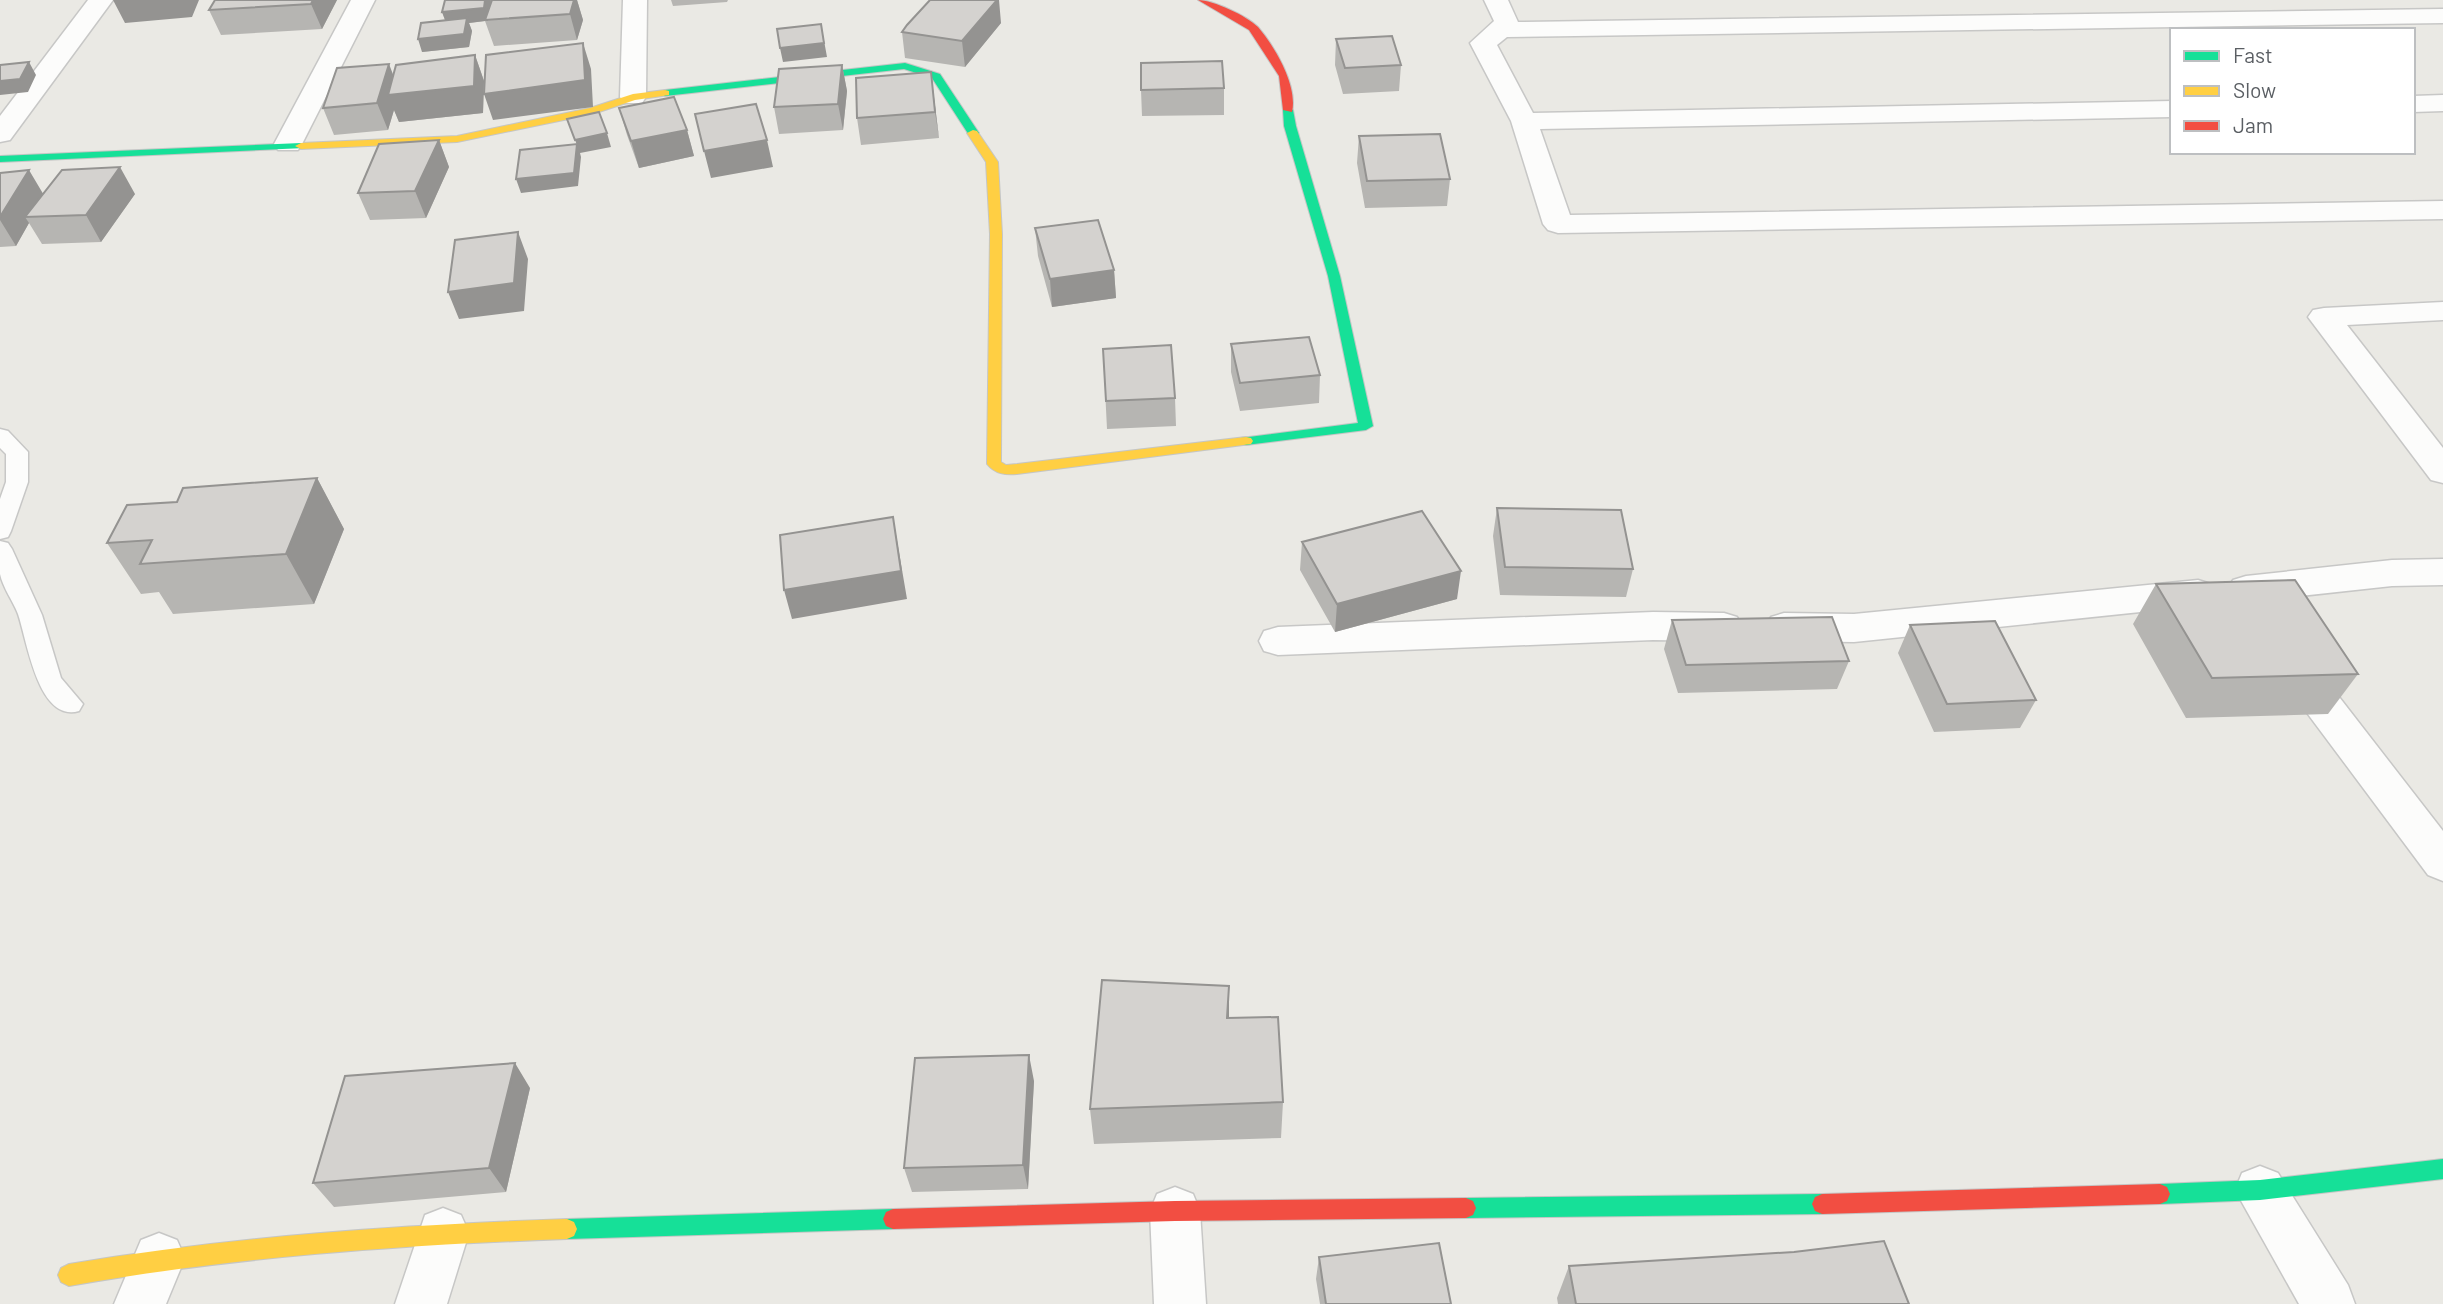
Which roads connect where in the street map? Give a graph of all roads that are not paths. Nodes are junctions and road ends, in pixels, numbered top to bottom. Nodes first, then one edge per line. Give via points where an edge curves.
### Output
1 (101, 0) edge
2 (363, 0) edge
3 (635, 0) edge
4 (1203, 0) edge
5 (1496, 0) edge
6 (2443, 16) edge
7 (1500, 30) junction
8 (634, 97) junction
9 (2443, 103) edge
10 (2415, 104) edge
11 (2170, 108) edge
12 (1524, 121) junction
13 (0, 134) edge
14 (288, 144) junction
15 (0, 159) edge
16 (2443, 210) edge
17 (2443, 311) edge
18 (0, 436) edge
19 (2443, 472) edge
20 (0, 531) edge
21 (0, 549) edge
22 (2443, 572) edge
23 (2234, 590) junction
24 (1278, 641) dead end
25 (70, 704) dead end
26 (2443, 863) edge
27 (2443, 1169) edge
28 (2260, 1191) junction
29 (1175, 1210) junction
30 (443, 1233) junction
31 (159, 1258) junction
32 (69, 1275) dead end
33 (140, 1304) edge
34 (421, 1304) edge
35 (1180, 1304) edge
36 (2329, 1304) edge

1 - 13 street
2 - 14 street
3 - 8 street
4 - 8 street via 1253,28 1283,76 1290,127 1334,276 1366,426 1004,470 995,464 992,162 936,76 905,66
5 - 7 street via 1506,21
6 - 7 street
7 - 12 street via 1483,43
8 - 14 street via 593,111 457,139 407,144
9 - 10 street
11 - 12 street
12 - 16 street via 1558,224
14 - 15 street
17 - 19 street via 2324,317
18 - 20 lane via 17,452 17,481
21 - 25 lane via 30,615 50,682
22 - 23 street
23 - 24 street via 1854,628 1653,626
23 - 26 street
27 - 28 street
28 - 29 street via 1944,1203
28 - 36 street
29 - 30 street
29 - 35 street
30 - 31 street
30 - 34 street
31 - 32 street
31 - 33 street

